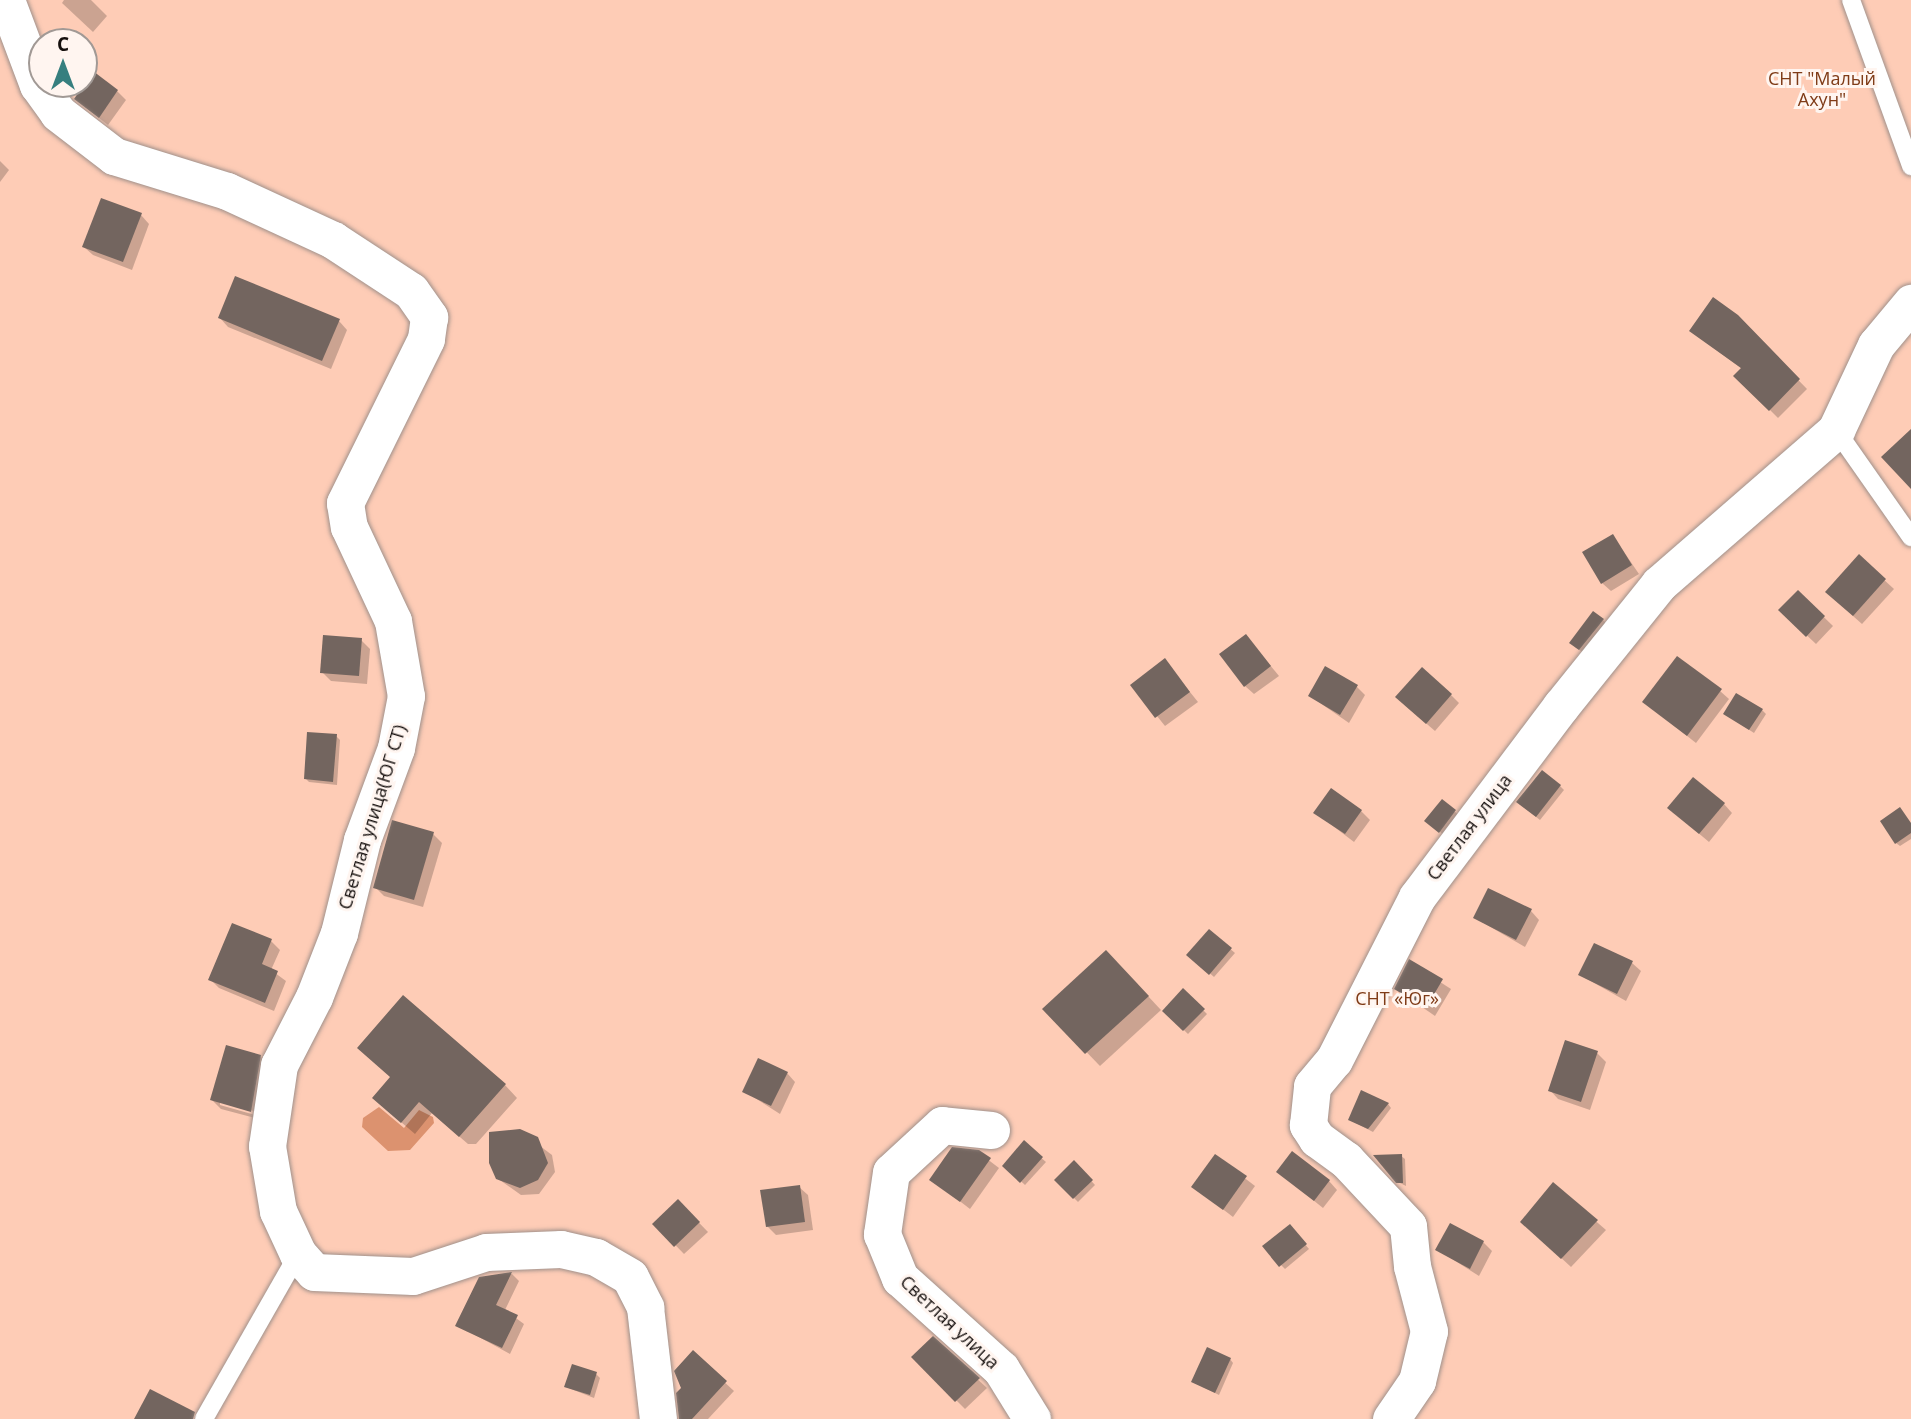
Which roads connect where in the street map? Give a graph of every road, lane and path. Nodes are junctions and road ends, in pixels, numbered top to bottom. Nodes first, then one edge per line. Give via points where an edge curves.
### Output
1 (6, 0) edge
2 (1851, 0) edge
3 (1911, 166) edge
4 (1911, 303) edge
5 (1836, 430) junction
6 (1911, 537) edge
7 (991, 1130) dead end
8 (298, 1254) junction
9 (204, 1419) edge
10 (659, 1419) edge
11 (1032, 1419) edge
12 (1391, 1419) edge

1 - 8 street, Светлая улица(ЮГ СТ) via 38,85 58,113 114,156 227,191 333,240 411,291 429,317 426,339 345,503 349,527 393,621 406,696 396,748 362,840 339,933 314,997 279,1065 267,1146 278,1211
2 - 3 lane
4 - 5 street, Светлая улица via 1875,345
5 - 6 lane
5 - 12 street, Светлая улица via 1659,584 1561,705 1417,897 1334,1059 1312,1086 1308,1125 1317,1139 1346,1160 1408,1226 1412,1265 1429,1331 1417,1381
7 - 11 street, Светлая улица via 942,1125 891,1172 882,1234 900,1278 1001,1369
8 - 9 lane via 206,1408
8 - 10 street via 314,1272 413,1276 486,1252 561,1250 596,1257 630,1277 645,1307

